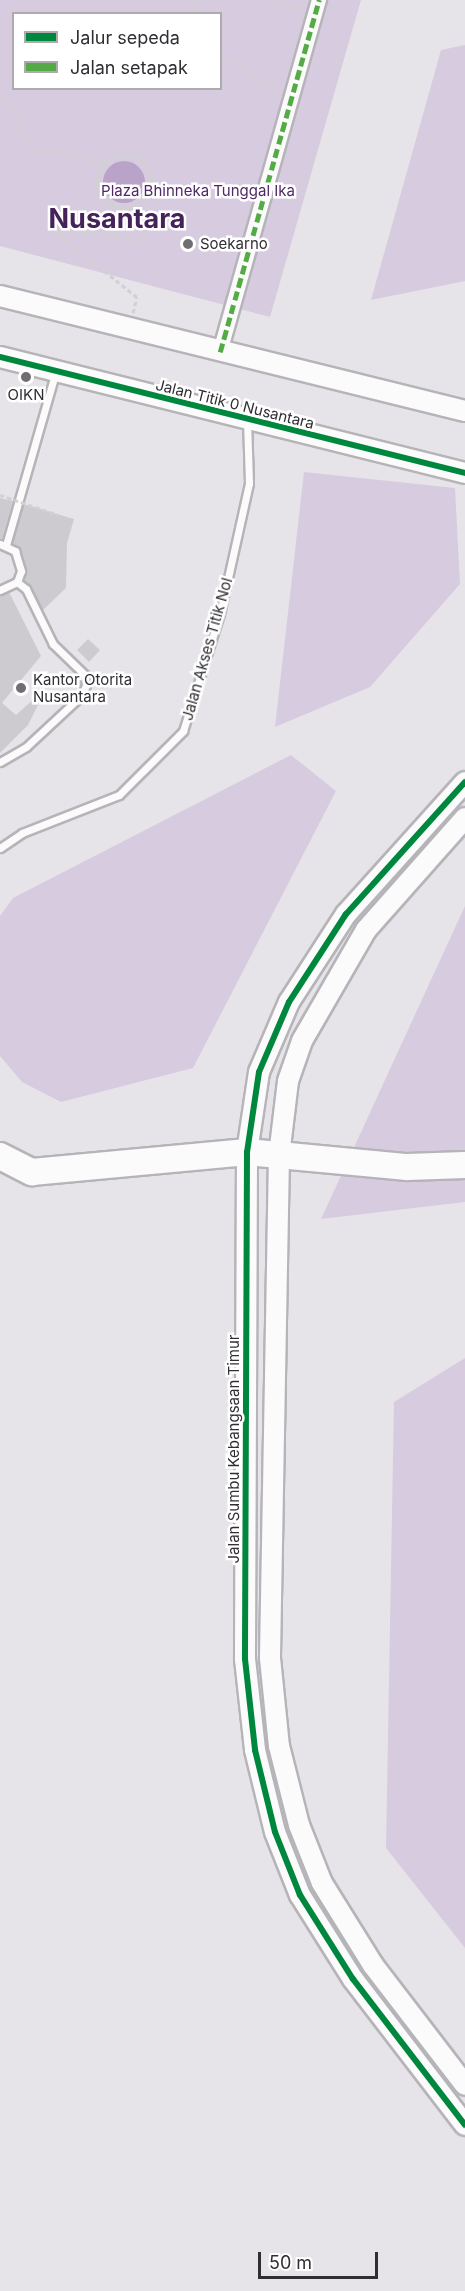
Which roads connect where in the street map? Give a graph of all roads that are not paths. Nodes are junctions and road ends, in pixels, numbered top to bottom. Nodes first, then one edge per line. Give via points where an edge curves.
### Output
1 (320, 0) edge
2 (0, 296) edge
3 (220, 352) junction
4 (0, 357) edge
5 (56, 371) junction
6 (465, 411) edge
7 (247, 419) junction
8 (465, 473) edge
9 (3, 544) edge
10 (17, 582) junction
11 (0, 590) edge
12 (0, 762) edge
13 (465, 782) edge
14 (465, 818) edge
15 (0, 848) edge
16 (247, 1152) junction
17 (279, 1155) junction
18 (0, 1156) edge
19 (465, 1165) edge
20 (465, 2085) edge
21 (465, 2125) edge

1 - 3 street
2 - 3 street
3 - 6 street
4 - 5 street, Jalan Titik 0 Nusantara
5 - 7 street, Jalan Titik 0 Nusantara
5 - 9 lane
7 - 8 street, Jalan Titik 0 Nusantara
7 - 15 lane, Jalan Akses Titik Nol via 249,483 220,614 183,730 119,795 22,832
9 - 10 lane via 21,560
10 - 11 lane
10 - 12 lane via 26,589 53,644 85,675 86,685 82,695 26,747
13 - 16 street, Jalan Sumbu Kebangsaan Timur via 346,914 289,1002 259,1072
14 - 17 street via 366,930 337,975 302,1041 288,1081
16 - 17 highway
16 - 18 highway via 32,1172
16 - 21 street, Jalan Sumbu Kebangsaan Timur via 245,1659 255,1750 275,1832 300,1895 353,1979
17 - 19 highway via 407,1167
17 - 20 street via 270,1658 279,1746 299,1825 322,1883 374,1965

